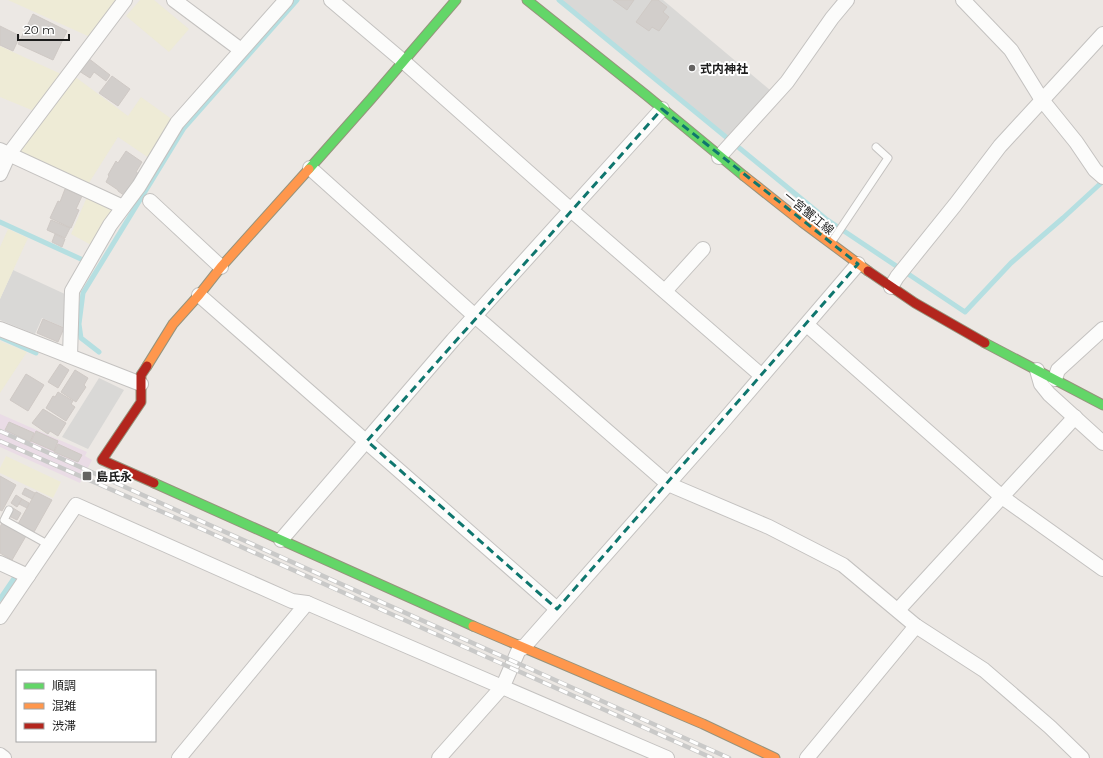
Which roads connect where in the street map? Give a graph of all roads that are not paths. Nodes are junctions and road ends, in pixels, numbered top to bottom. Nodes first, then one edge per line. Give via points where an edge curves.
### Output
1 (125, 0) edge
2 (174, 0) edge
3 (286, 0) edge
4 (331, 0) edge
5 (456, 0) edge
6 (527, 0) edge
7 (847, 0) edge
8 (963, 0) edge
9 (1103, 34) edge
10 (241, 50) junction
11 (403, 61) junction
12 (1042, 100) junction
13 (662, 109) junction
14 (876, 147) dead end
15 (4, 152) edge
16 (723, 152) junction
17 (310, 168) junction
18 (0, 174) edge
19 (1103, 177) edge
20 (150, 201) dead end
21 (123, 207) junction
22 (571, 210) junction
23 (830, 244) junction
24 (703, 249) dead end
25 (858, 264) junction
26 (221, 268) junction
27 (894, 282) junction
28 (665, 291) junction
29 (199, 295) junction
30 (475, 316) junction
31 (807, 325) junction
32 (0, 328) edge
33 (1103, 329) edge
34 (70, 356) junction
35 (1037, 370) junction
36 (762, 376) junction
37 (1055, 379) junction
38 (141, 384) junction
39 (1103, 405) edge
40 (1075, 417) junction
41 (366, 441) junction
42 (1103, 443) edge
43 (668, 484) junction
44 (1002, 497) junction
45 (9, 510) dead end
46 (281, 540) junction
47 (49, 545) junction
48 (0, 563) edge
49 (1103, 569) edge
50 (28, 576) junction
51 (307, 603) junction
52 (557, 609) junction
53 (898, 610) junction
54 (0, 617) edge
55 (916, 626) junction
56 (522, 648) junction
57 (503, 686) junction
58 (0, 755) edge
59 (1078, 756) edge
60 (4, 758) edge
61 (179, 758) edge
62 (439, 758) edge
63 (667, 758) edge
64 (776, 758) edge
65 (807, 758) edge

1 - 15 street
2 - 10 street
3 - 10 street
4 - 11 street
5 - 11 street
6 - 13 street, 一宮蟹江線
7 - 16 street via 787,82
8 - 12 street via 1011,50
9 - 12 street
10 - 21 street via 178,123
11 - 17 street
11 - 22 street
12 - 19 street
12 - 27 street via 1000,146
13 - 16 street, 一宮蟹江線
13 - 22 street
14 - 23 lane via 888,158
15 - 18 street
15 - 21 street
16 - 23 street, 一宮蟹江線
17 - 26 street
17 - 30 street
20 - 26 street
21 - 34 street via 72,291
22 - 28 street
22 - 30 street
23 - 25 street, 一宮蟹江線
24 - 28 street
25 - 27 street, 一宮蟹江線
25 - 31 street
26 - 29 street
27 - 35 street, 一宮蟹江線 via 956,327
28 - 36 street
29 - 38 street via 173,324 141,375
29 - 41 street
30 - 41 street
30 - 43 street
31 - 36 street
31 - 44 street
32 - 34 street
33 - 37 street via 1058,370
34 - 38 street
35 - 37 street, 一宮蟹江線
35 - 40 street via 1041,384 1049,394
36 - 43 street
37 - 39 street, 一宮蟹江線
38 - 46 street via 141,402 102,460
40 - 42 street
40 - 44 street
41 - 46 street
41 - 52 street
43 - 52 street
43 - 53 street via 770,527 842,565
44 - 49 street
44 - 53 street
45 - 47 lane via 4,520
46 - 56 street
47 - 50 street
47 - 51 street via 76,505 292,601
48 - 50 street
50 - 54 street
51 - 57 street
51 - 61 street
52 - 56 street
53 - 55 street
55 - 59 street via 984,670 1050,727
55 - 65 street
56 - 57 street
56 - 64 street via 703,724
57 - 62 street
57 - 63 street
58 - 60 street

